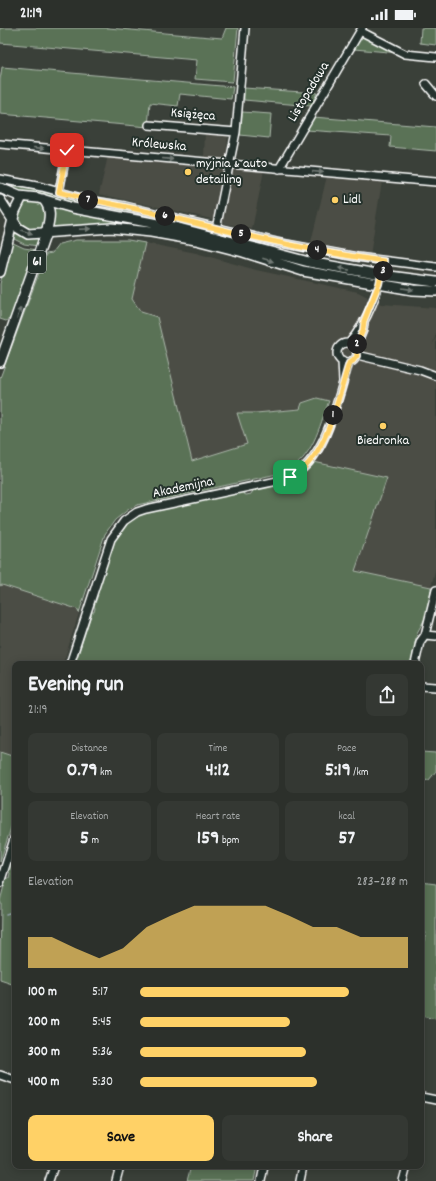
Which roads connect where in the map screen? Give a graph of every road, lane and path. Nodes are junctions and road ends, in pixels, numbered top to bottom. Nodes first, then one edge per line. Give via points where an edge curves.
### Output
1 (245, 28) edge
2 (361, 30) edge
3 (436, 56) edge
4 (426, 84) dead end
5 (436, 96) edge
6 (149, 125) dead end
7 (236, 132) junction
8 (0, 144) edge
9 (67, 150) junction
10 (230, 165) junction
11 (279, 169) junction
12 (0, 179) edge
13 (436, 182) edge
14 (0, 188) edge
15 (59, 192) junction
16 (22, 197) junction
17 (43, 199) junction
18 (0, 200) edge
19 (13, 219) junction
20 (216, 229) junction
21 (46, 233) junction
22 (384, 261) junction
23 (436, 267) edge
24 (0, 272) edge
25 (381, 280) junction
26 (436, 282) edge
27 (436, 292) edge
28 (364, 321) junction
29 (349, 343) junction
30 (356, 347) junction
31 (357, 356) junction
32 (0, 362) edge
33 (346, 362) junction
34 (436, 376) edge
35 (436, 590) edge
36 (425, 635) junction
37 (436, 636) edge
38 (71, 661) edge
39 (416, 661) edge
40 (424, 686) edge
41 (436, 687) edge
42 (12, 845) edge
43 (0, 883) edge
44 (0, 1075) edge
45 (12, 1079) edge
46 (424, 1098) edge
47 (436, 1100) edge
48 (53, 1169) edge
49 (119, 1169) edge
50 (263, 1169) edge
51 (302, 1169) edge
52 (406, 1169) edge
53 (49, 1181) edge
54 (116, 1181) edge
55 (261, 1181) edge
56 (300, 1181) edge
57 (403, 1181) edge

1 - 7 street
2 - 3 street via 405,54
2 - 11 street, Listopadowa
4 - 5 street
6 - 7 street, Książęca
7 - 10 street
8 -> 9 street, Królewska
9 -> 10 street, Królewska
9 - 15 street
10 - 11 street, Królewska
10 - 20 street
11 -> 13 street, Królewska
12 - 15 street
14 - 16 main road
15 - 20 street
16 - 17 main road
16 - 19 main road
17 - 21 main road via 50,216
25 -> 17 main road, 61 via 179,228 74,208
18 - 19 main road
19 -> 21 main road via 24,233
19 - 24 main road
20 - 22 street
21 -> 25 main road, 61 via 111,228 151,232 243,252 303,271
32 -> 21 main road, 61
22 - 23 street
22 - 25 street
25 - 26 main road, 61
25 -> 27 main road, 61
25 - 28 street
28 - 29 street
28 - 30 street
29 - 30 street
29 - 33 street via 338,348 338,356
30 - 31 street
31 - 33 street via 353,361
31 - 34 street
33 - 38 street, Akademijna via 338,402 320,446 309,464 297,474 282,480 146,509 122,523 108,544
35 - 36 street
36 - 37 street
36 - 39 street via 420,642
40 - 41 street
42 - 43 street
44 - 45 street
46 - 47 street
48 - 53 street
49 - 54 street
50 - 55 street
51 - 56 street
52 - 57 street

